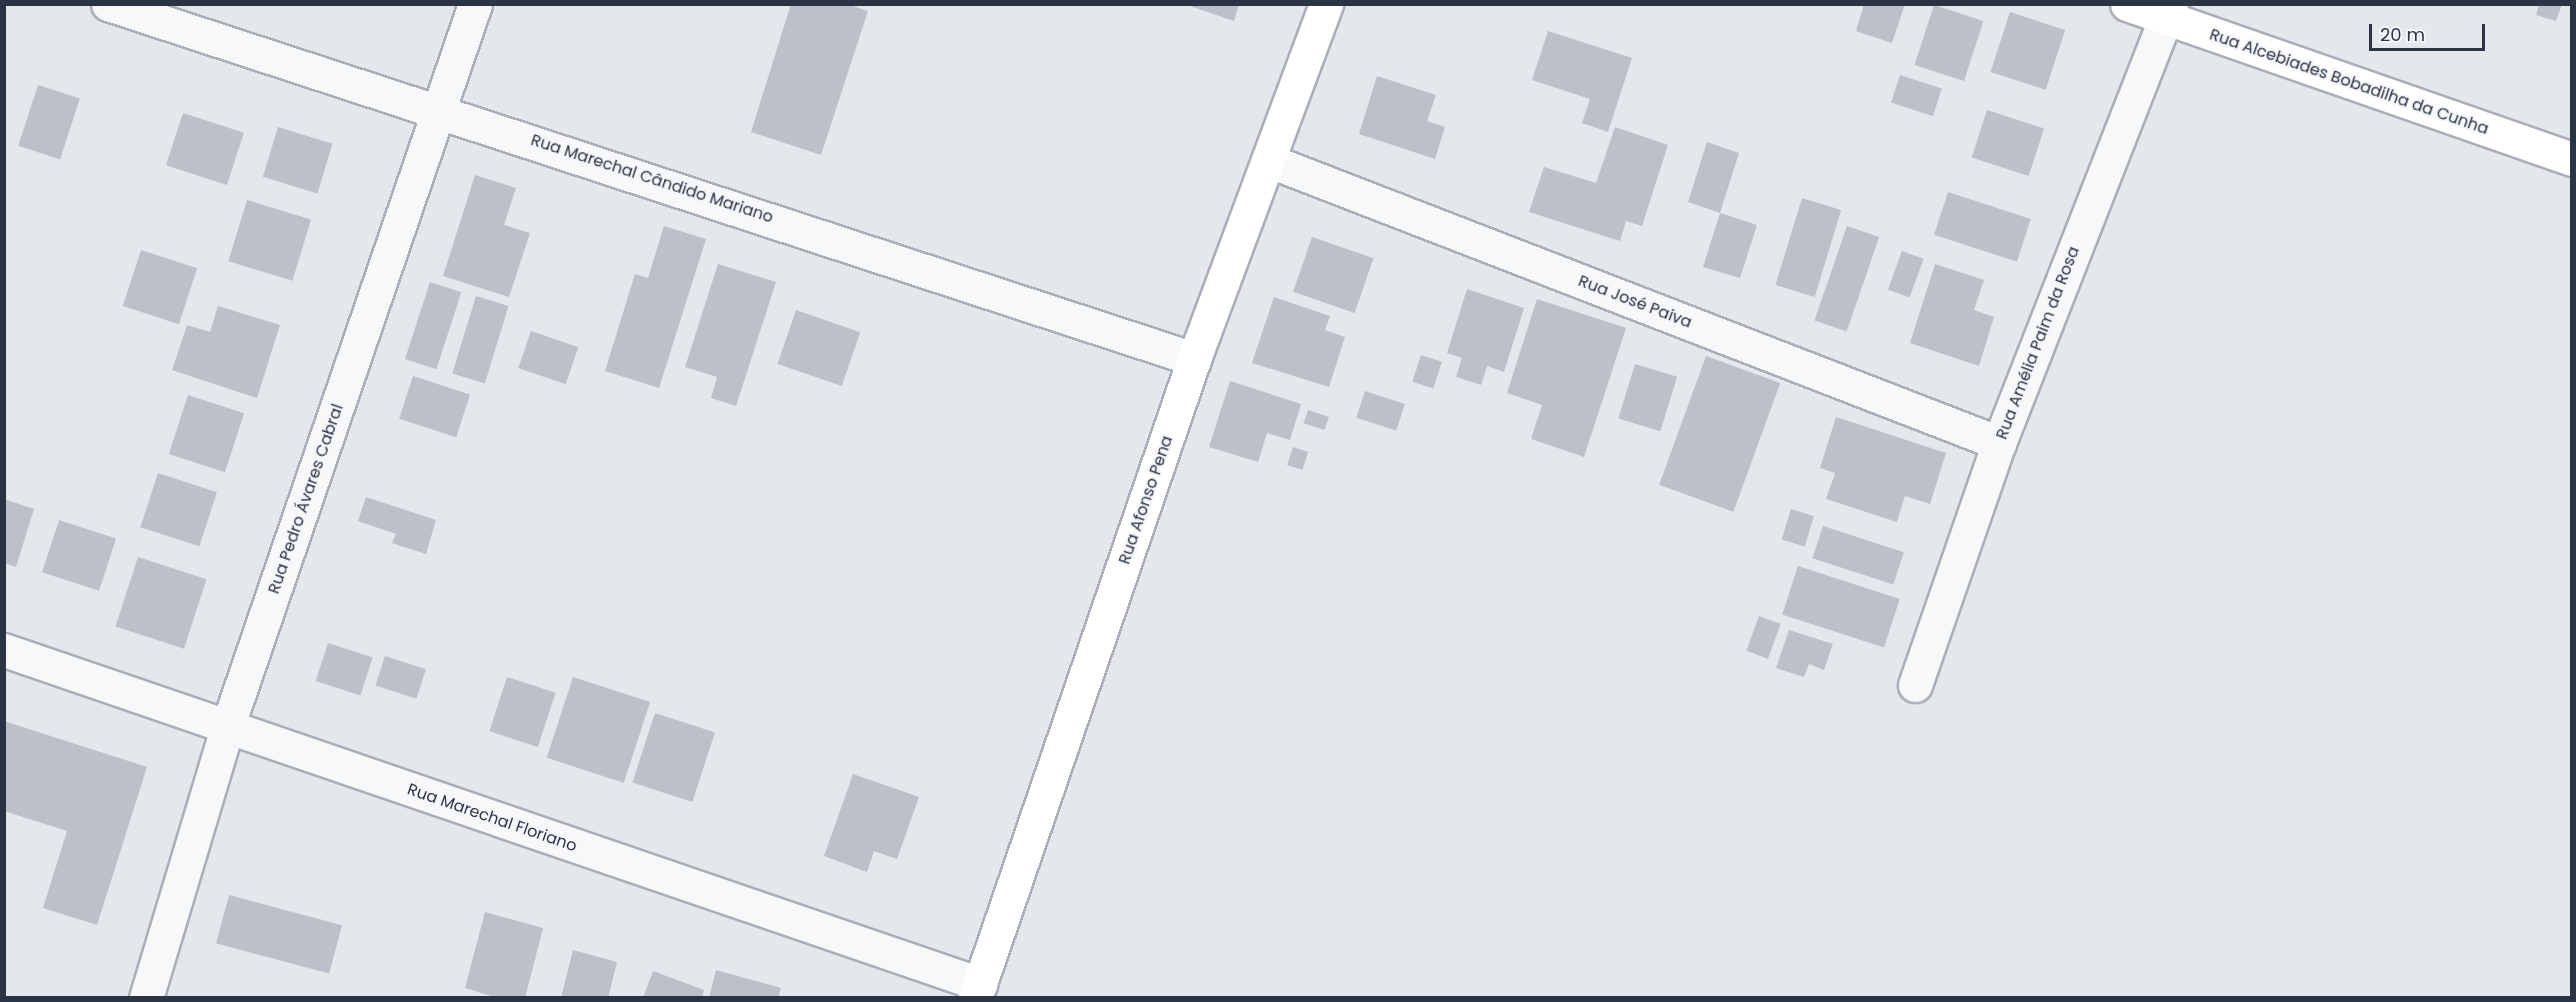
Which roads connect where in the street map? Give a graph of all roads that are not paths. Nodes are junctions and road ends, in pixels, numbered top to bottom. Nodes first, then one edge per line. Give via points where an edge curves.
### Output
1 (108, 4) edge
2 (475, 4) edge
3 (1326, 4) edge
4 (2127, 4) edge
5 (2168, 11) edge
6 (440, 109) junction
7 (2571, 159) edge
8 (1270, 161) junction
9 (1194, 359) junction
10 (1999, 443) junction
11 (4, 650) edge
12 (1915, 685) dead end
13 (227, 728) junction
14 (977, 991) edge
15 (146, 998) edge

1 - 6 street, Rua Marechal Cândido Mariano
2 - 6 street, Rua Pedro Ávares Cabral
3 - 8 street, Rua Afonso Pena
4 - 5 street, Rua Alcebiades Bobadilha da Cunha
5 - 7 street, Rua Alcebiades Bobadilha da Cunha
5 - 10 street, Rua Amélia Paim da Rosa
6 - 9 street, Rua Marechal Cândido Mariano
6 - 13 street, Rua Pedro Ávares Cabral
8 - 9 street, Rua Afonso Pena
8 - 10 street, Rua José Paiva
9 - 14 street, Rua Afonso Pena
10 - 12 street, Rua Amélia Paim da Rosa
11 - 13 street, Rua Marechal Floriano
13 - 14 street, Rua Marechal Floriano
13 - 15 street, Rua Pedro Ávares Cabral

